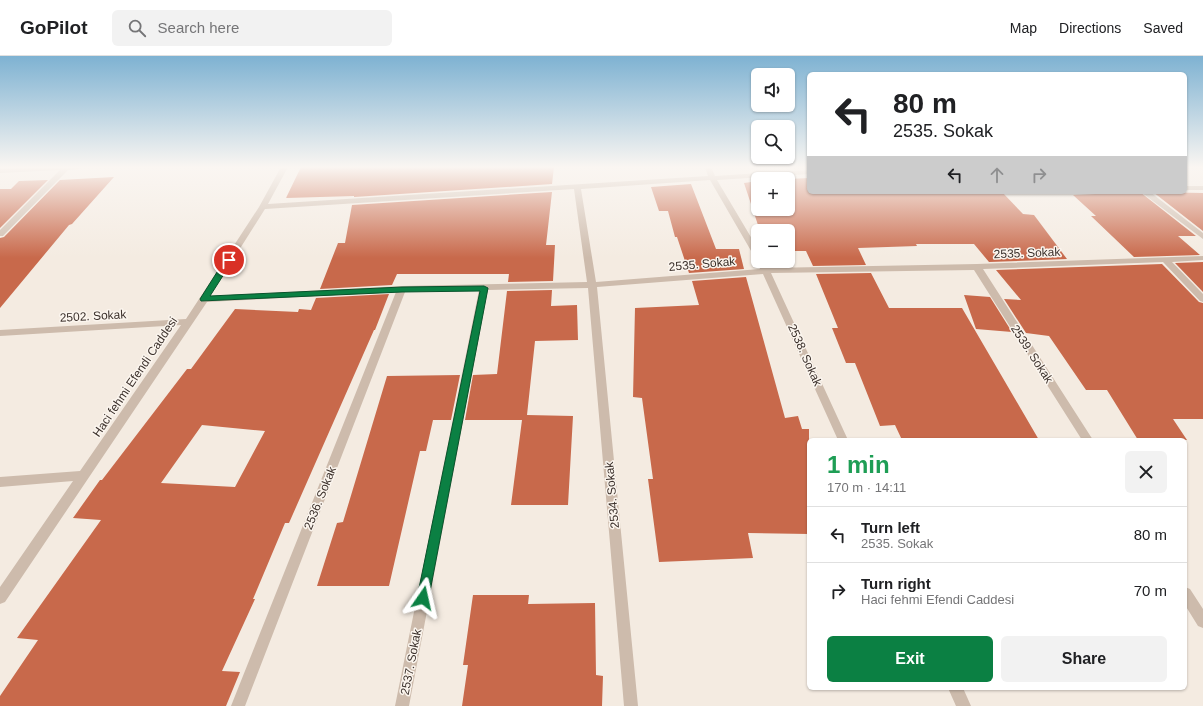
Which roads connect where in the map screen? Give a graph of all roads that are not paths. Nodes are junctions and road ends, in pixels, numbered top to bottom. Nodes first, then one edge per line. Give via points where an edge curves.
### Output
1 (37, 197) edge
2 (269, 197) edge
3 (415, 197) edge
4 (579, 197) edge
5 (723, 197) edge
6 (1152, 197) edge
7 (263, 208) junction
8 (0, 234) edge
9 (1203, 237) edge
10 (751, 244) edge
11 (1203, 258) edge
12 (1165, 259) junction
13 (977, 267) junction
14 (764, 268) edge
15 (766, 271) junction
16 (592, 285) junction
17 (484, 288) junction
18 (402, 289) junction
19 (204, 299) junction
20 (1203, 299) edge
21 (188, 322) junction
22 (0, 333) edge
23 (842, 438) edge
24 (1087, 438) edge
25 (82, 476) junction
26 (0, 482) edge
27 (1187, 596) edge
28 (0, 598) edge
29 (1203, 621) edge
30 (956, 690) edge
31 (238, 706) edge
32 (402, 706) edge
33 (631, 706) edge
34 (964, 706) edge

1 - 8 street
2 - 7 street, Haci fehmi Efendi Caddesi
3 - 7 street
4 - 16 street, 2534. Sokak
5 - 10 street
6 - 9 street
7 - 19 street, Haci fehmi Efendi Caddesi
11 - 12 street, 2535. Sokak
12 - 13 street, 2535. Sokak
12 - 20 street
13 - 15 street, 2535. Sokak
13 - 24 street, 2539. Sokak
14 - 15 street, 2538. Sokak
15 - 16 street, 2535. Sokak
15 - 23 street, 2538. Sokak
16 - 17 street, 2535. Sokak
16 - 33 street, 2534. Sokak
17 - 18 street, 2535. Sokak
17 - 32 street, 2537. Sokak
18 - 19 street, 2535. Sokak
18 - 31 street, 2536. Sokak
19 - 21 street, Haci fehmi Efendi Caddesi
21 - 22 street, 2502. Sokak
21 - 25 street, Haci fehmi Efendi Caddesi
25 - 26 street
25 - 28 street, Haci fehmi Efendi Caddesi
27 - 29 street
30 - 34 street

